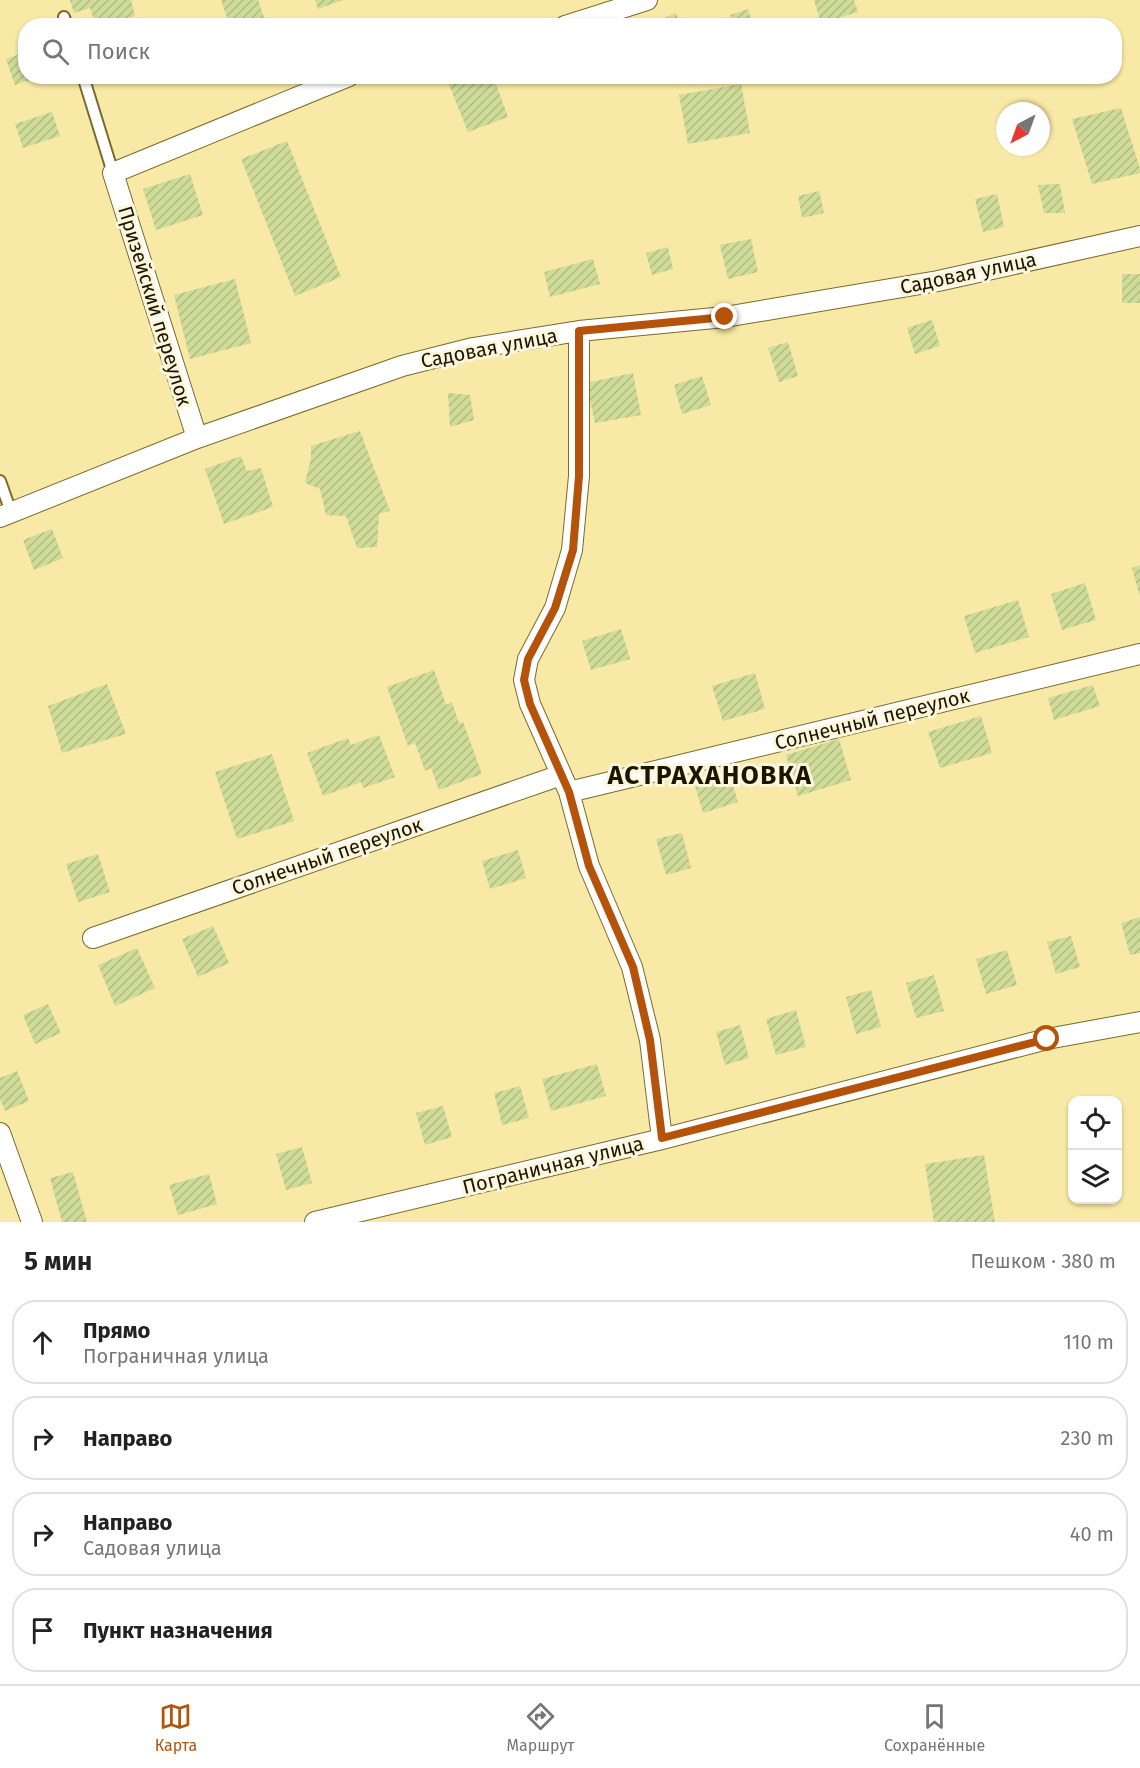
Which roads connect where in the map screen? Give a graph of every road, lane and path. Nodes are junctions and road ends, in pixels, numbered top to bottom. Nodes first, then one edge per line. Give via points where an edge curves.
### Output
1 (647, 0) edge
2 (590, 18) edge
3 (85, 84) edge
4 (330, 84) edge
5 (113, 173) junction
6 (1140, 236) edge
7 (579, 331) junction
8 (197, 438) junction
9 (0, 481) edge
10 (6, 514) edge
11 (1140, 654) edge
12 (565, 783) junction
13 (93, 938) dead end
14 (1140, 1022) edge
15 (0, 1133) edge
16 (662, 1138) junction
17 (32, 1222) edge
18 (315, 1222) edge

1 - 2 street
3 - 5 lane, Призейский переулок
4 - 5 street
5 - 8 street, Призейский переулок
6 - 7 street, Садовая улица via 938,281 725,317
7 - 8 street, Садовая улица via 473,348 402,366
7 - 12 street via 579,476 573,550 555,608 528,659 524,680 530,704
8 - 10 street, Садовая улица
9 - 10 lane
11 - 12 street, Солнечный переулок
12 - 13 street, Солнечный переулок
12 - 16 street via 589,866 633,967 650,1040
14 - 16 street, Пограничная улица via 1047,1039
15 - 17 street
16 - 18 street, Пограничная улица

